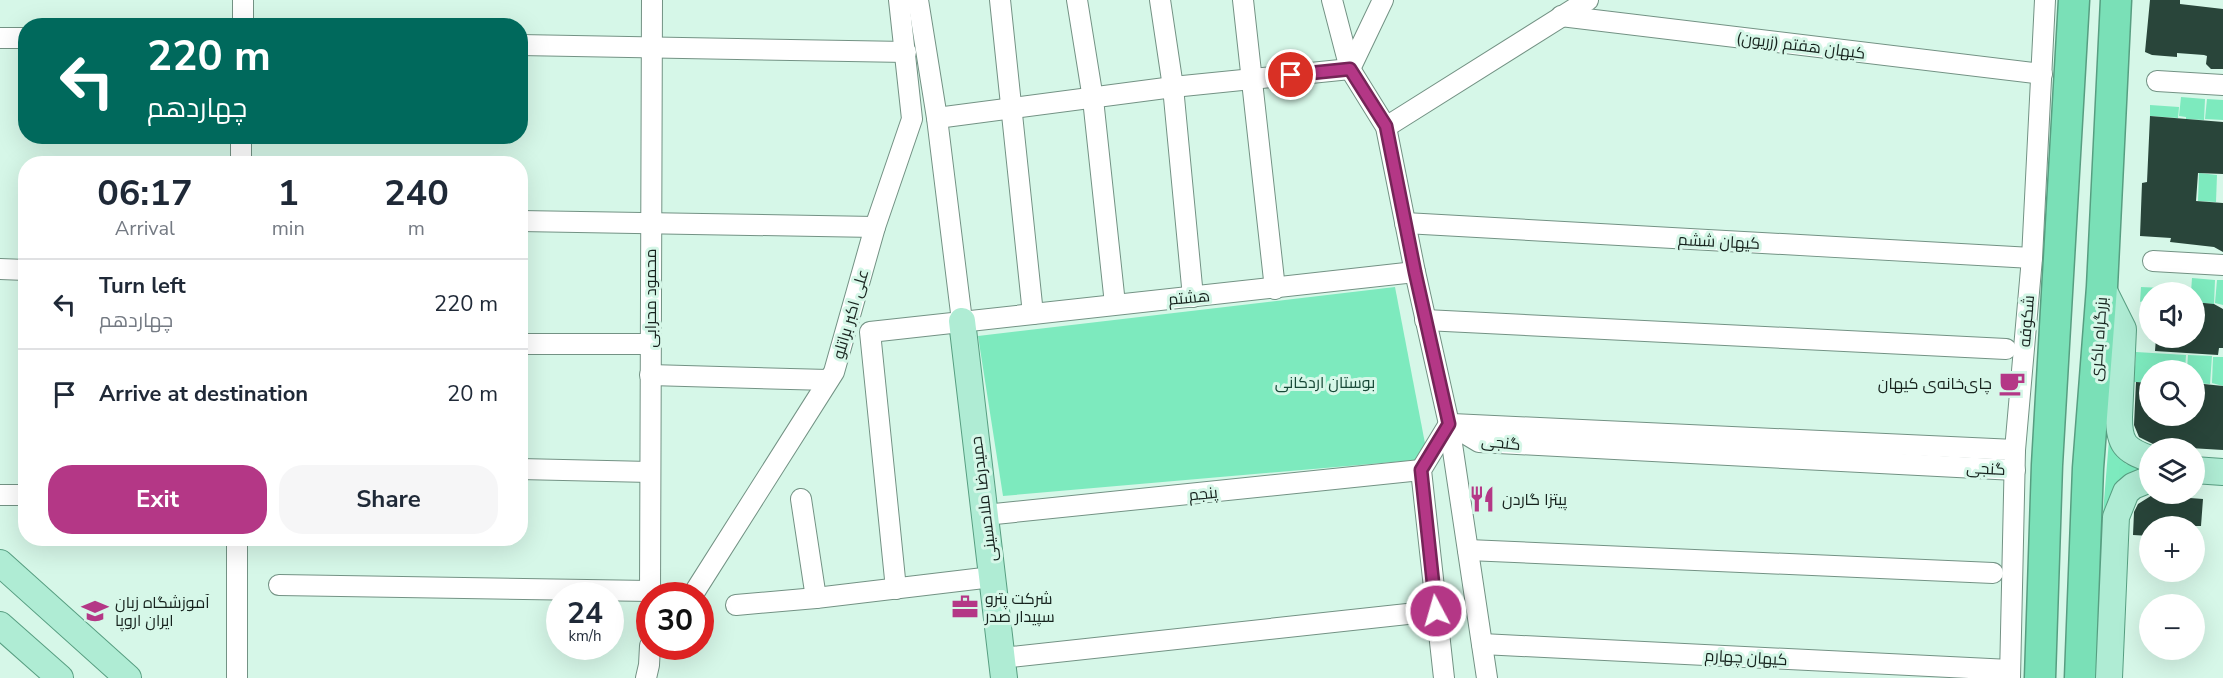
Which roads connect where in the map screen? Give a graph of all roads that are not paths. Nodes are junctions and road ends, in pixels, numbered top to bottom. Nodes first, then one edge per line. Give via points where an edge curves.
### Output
1 (243, 0) edge
2 (652, 0) edge
3 (899, 0) edge
4 (918, 0) edge
5 (1000, 0) edge
6 (1077, 0) edge
7 (1160, 0) edge
8 (1243, 0) edge
9 (1332, 0) edge
10 (1383, 0) edge
11 (1588, 0) edge
12 (2045, 0) edge
13 (2074, 0) edge
14 (2116, 0) edge
15 (1561, 16) junction
16 (243, 18) edge
17 (0, 38) edge
18 (18, 38) edge
19 (528, 45) edge
20 (652, 47) junction
21 (906, 52) junction
22 (1350, 69) junction
23 (2042, 74) junction
24 (1252, 80) junction
25 (2157, 81) dead end
26 (2223, 85) edge
27 (1173, 87) junction
28 (1093, 99) junction
29 (1012, 107) junction
30 (937, 118) junction
31 (1386, 126) junction
32 (528, 221) edge
33 (651, 223) junction
34 (1405, 223) junction
35 (875, 227) junction
36 (2032, 258) junction
37 (2153, 261) dead end
38 (2223, 266) edge
39 (0, 269) edge
40 (18, 270) edge
41 (1415, 272) junction
42 (2102, 287) junction
43 (1275, 289) junction
44 (1193, 297) junction
45 (1115, 304) junction
46 (1033, 314) junction
47 (1425, 320) junction
48 (962, 321) junction
49 (528, 344) edge
50 (650, 344) junction
51 (2006, 349) dead end
52 (650, 375) junction
53 (828, 380) junction
54 (1449, 424) junction
55 (2139, 455) edge
56 (2015, 460) junction
57 (528, 469) edge
58 (1421, 470) junction
59 (2205, 471) edge
60 (650, 472) junction
61 (2223, 472) edge
62 (2139, 484) edge
63 (0, 495) edge
64 (18, 495) edge
65 (801, 499) dead end
66 (985, 515) junction
67 (237, 546) edge
68 (1468, 550) junction
69 (0, 563) edge
70 (1993, 573) dead end
71 (992, 577) junction
72 (650, 582) edge
73 (701, 582) edge
74 (279, 585) dead end
75 (896, 589) junction
76 (636, 593) edge
77 (816, 598) junction
78 (736, 605) dead end
79 (1436, 611) junction
80 (0, 625) edge
81 (1482, 644) junction
82 (1003, 668) edge
83 (2010, 674) edge
84 (60, 678) edge
85 (128, 678) edge
86 (237, 678) edge
87 (1444, 678) edge
88 (1487, 678) edge
89 (2040, 678) edge
90 (2080, 678) edge
91 (2109, 678) edge

1 - 16 street
2 - 20 street, محمود محرابی
3 - 21 street, علی اکبر براتلو
4 - 30 street
5 - 29 street
6 - 28 street
7 - 27 street
8 - 24 street
9 - 22 street
10 - 22 street
11 - 15 street
12 - 23 street, شکوفه
13 - 89 highway via 2047,465
14 - 42 highway, بزرگراه باکری
15 - 23 street, کیهان هفتم (زریون)
15 - 31 street
17 - 18 street
19 - 20 street
20 - 21 street
20 - 33 street, محمود محرابی
21 - 35 street, علی اکبر براتلو via 912,119
22 - 24 street
22 - 31 street
23 - 36 street, شکوفه
24 - 27 street
24 - 43 street
25 - 26 street
27 - 28 street
27 - 44 street
28 - 29 street
28 - 45 street
29 - 30 street
29 - 46 street
30 - 48 street
31 - 34 street
32 - 33 street
33 - 35 street
33 - 50 street, محمود محرابی
34 - 36 street, کیهان ششم
34 - 41 street
35 - 53 street, علی اکبر براتلو via 834,372
36 - 56 street, شکوفه
37 - 38 street
39 - 40 street
41 - 43 street, هشتم
41 - 47 street
42 - 55 main road via 2123,328 2119,430 2122,442 2130,452
42 - 90 highway, بزرگراه باکری via 2088,468
43 - 44 street, هشتم
44 - 45 street, هشتم
45 - 46 street, هشتم
46 - 48 street, هشتم
47 - 51 street
47 - 54 street
48 - 66 main road, حمیدرضا ملاحسینی
48 - 75 street, هشتم via 870,332
49 - 50 street
50 - 52 street, محمود محرابی
52 - 53 street
52 - 60 street, محمود محرابی
53 - 73 street, علی اکبر براتلو
54 - 56 street, گنجی
54 - 58 street
54 - 68 street
56 - 83 street, شکوفه
57 - 60 street
58 - 66 street, پنجم
58 - 79 street
59 - 61 main road
60 - 72 street, محمود محرابی
62 - 91 main road via 2126,492 2116,517
63 - 64 street
65 - 77 street
66 - 71 main road, حمیدرضا ملاحسینی
67 - 86 street
68 - 70 street
68 - 81 street
69 - 85 main road
71 - 75 street
71 - 82 main road, حمیدرضا ملاحسینی
74 - 76 street
75 - 77 street
77 - 78 street
79 - 82 street
79 - 87 street
80 - 84 main road
81 - 83 street, کیهان چهارم
81 - 88 street

